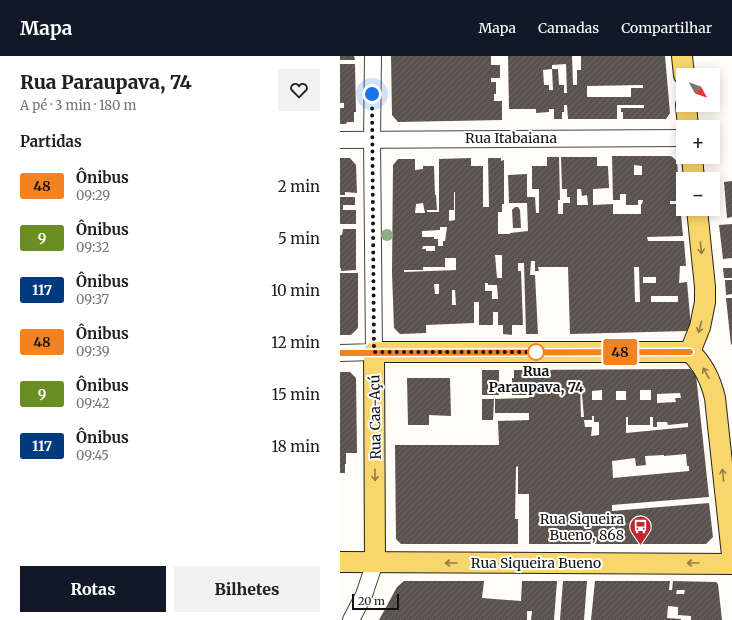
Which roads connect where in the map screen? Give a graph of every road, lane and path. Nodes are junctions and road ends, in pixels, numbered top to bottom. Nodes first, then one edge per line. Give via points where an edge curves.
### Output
1 (373, 56) edge
2 (682, 56) edge
3 (683, 68) edge
4 (676, 138) edge
5 (340, 140) edge
6 (372, 140) junction
7 (698, 216) edge
8 (374, 352) junction
9 (690, 352) junction
10 (340, 353) edge
11 (732, 555) edge
12 (340, 562) edge
13 (375, 562) junction
14 (732, 564) edge
15 (351, 620) edge

1 - 6 street, Rua Caa-Açú
2 - 3 main road
4 - 6 street, Rua Itabaiana
5 - 6 street, Rua Itabaiana
6 - 8 street, Rua Caa-Açú
7 -> 9 main road via 705,302 700,327
8 - 9 main road
8 - 10 street
8 -> 13 main road, Rua Caa-Açú
11 -> 9 main road via 715,398 712,384 698,359
12 - 13 main road, Rua Siqueira Bueno
14 -> 13 main road, Rua Siqueira Bueno
13 - 15 street via 364,595

